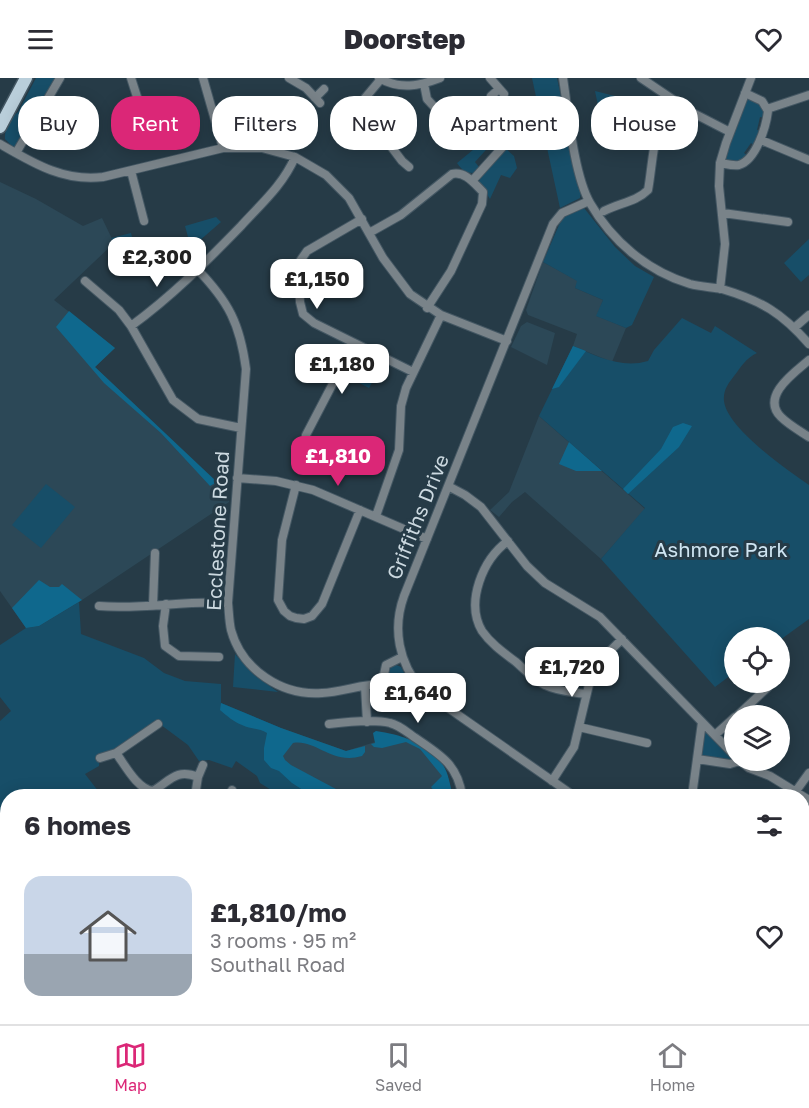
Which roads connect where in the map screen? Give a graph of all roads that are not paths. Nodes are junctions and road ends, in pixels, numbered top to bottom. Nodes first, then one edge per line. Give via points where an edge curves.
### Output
1 (26, 78) edge
2 (60, 78) edge
3 (131, 78) edge
4 (203, 78) edge
5 (290, 78) edge
6 (440, 78) edge
7 (490, 78) edge
8 (563, 78) edge
9 (642, 78) edge
10 (752, 78) edge
11 (380, 79) edge
12 (424, 84) junction
13 (324, 89) dead end
14 (745, 93) junction
15 (809, 95) edge
16 (137, 96) edge
17 (491, 96) dead end
18 (666, 96) edge
19 (429, 102) edge
20 (767, 109) junction
21 (212, 110) edge
22 (698, 115) edge
23 (0, 127) edge
24 (730, 132) junction
25 (761, 140) junction
26 (0, 144) edge
27 (215, 150) edge
28 (269, 150) edge
29 (500, 150) edge
30 (655, 150) edge
31 (16, 153) junction
32 (295, 157) junction
33 (809, 160) edge
34 (720, 163) junction
35 (409, 167) dead end
36 (131, 171) junction
37 (472, 181) junction
38 (611, 196) dead end
39 (589, 201) junction
40 (614, 206) junction
41 (604, 211) dead end
42 (723, 213) junction
43 (362, 219) junction
44 (144, 222) dead end
45 (788, 222) dead end
46 (369, 233) junction
47 (197, 269) junction
48 (85, 281) dead end
49 (720, 289) junction
50 (427, 308) junction
51 (441, 315) junction
52 (809, 315) edge
53 (131, 326) junction
54 (794, 328) junction
55 (507, 341) junction
56 (354, 343) junction
57 (809, 344) edge
58 (809, 360) edge
59 (413, 372) junction
60 (241, 428) junction
61 (306, 435) dead end
62 (809, 437) edge
63 (237, 478) junction
64 (296, 485) junction
65 (448, 486) junction
66 (360, 510) junction
67 (376, 516) junction
68 (427, 539) junction
69 (508, 541) junction
70 (155, 553) dead end
71 (228, 603) junction
72 (166, 604) junction
73 (153, 605) junction
74 (99, 606) dead end
75 (622, 639) junction
76 (219, 657) dead end
77 (402, 657) junction
78 (382, 684) junction
79 (365, 686) junction
80 (422, 690) junction
81 (761, 693) edge
82 (585, 694) junction
83 (748, 705) edge
84 (367, 722) junction
85 (702, 722) junction
86 (158, 724) dead end
87 (329, 724) dead end
88 (579, 727) junction
89 (724, 727) edge
90 (715, 735) junction
91 (647, 743) dead end
92 (724, 744) edge
93 (117, 753) junction
94 (100, 758) dead end
95 (697, 759) junction
96 (724, 763) edge
97 (203, 765) dead end
98 (757, 771) edge
99 (809, 773) edge
100 (198, 777) junction
101 (552, 781) junction
102 (142, 789) edge
103 (156, 789) edge
104 (196, 789) edge
105 (460, 789) edge
106 (564, 789) edge
107 (693, 789) edge
108 (793, 789) edge
109 (797, 789) edge

1 - 23 main road
2 - 31 street
3 - 16 street
4 - 21 street
5 - 13 street via 318,100
6 - 12 street
7 - 17 street via 501,92
8 - 39 street via 575,153
9 - 18 street
10 - 14 street
11 - 12 street via 407,87
11 - 35 street via 365,98 365,112 400,164
12 - 19 street
14 - 20 street via 759,99
14 - 24 street
15 - 20 street
20 - 25 street
22 - 24 street
24 - 34 street
25 - 33 street
25 - 34 street via 744,163
26 - 31 street
27 - 36 street
28 - 32 street
29 - 37 street
30 - 40 street via 648,190
31 - 36 street via 72,177 91,179
32 - 43 street via 334,182
32 - 47 street via 277,188
34 - 42 street
36 - 44 street
37 - 46 street via 452,174 400,215
37 - 50 street via 483,192 482,204 451,271
38 - 40 street
39 - 49 street via 615,237 647,264 690,284
39 - 55 street, Griffiths Drive via 562,213 553,224
40 - 41 street
42 - 45 street
42 - 49 street via 725,244
43 - 46 street
43 - 56 street via 307,251 298,264 303,314
46 - 50 street via 402,286
47 - 53 street
47 - 60 street, Ecclestone Road via 222,298 241,336 246,369
48 - 53 street via 119,310
49 - 54 street via 771,309
50 - 51 street
51 - 55 street
51 - 59 street
52 - 54 street
53 - 60 street via 173,400 198,419
54 - 57 street
55 - 65 street, Griffiths Drive
56 - 59 street
56 - 61 street
58 - 62 street via 785,381 774,402 779,415
59 - 67 street via 401,406 396,463
60 - 63 street, Ecclestone Road
63 - 64 street
63 - 71 street, Ecclestone Road
64 - 66 street
64 - 66 street via 282,540 278,591 280,606 290,616 312,616 322,604
65 - 68 street, Griffiths Drive
65 - 69 street via 481,507
66 - 67 street
67 - 68 street
68 - 77 street, Griffiths Drive via 399,609 397,632
69 - 75 street via 545,583 593,612
69 - 82 street via 495,552 477,589 475,604 480,626 492,642 540,682
70 - 73 street
71 - 72 street
71 - 79 street, Ecclestone Road via 237,646 264,677 305,693
72 - 73 street
72 - 76 street via 165,646 179,656
73 - 74 street
75 - 82 street via 593,668
75 - 85 street
77 - 78 street via 386,665
77 - 80 street, Griffiths Drive
78 - 79 street, Ecclestone Road
78 - 80 street, Ecclestone Road
79 - 84 street
80 - 101 street, Griffiths Drive
81 - 83 street
82 - 88 street
84 - 87 street
84 - 105 street via 393,724 432,748 455,771
85 - 90 street
85 - 95 street
86 - 93 street
88 - 91 street
88 - 101 street via 570,754
89 - 90 street
90 - 92 street
93 - 94 street
93 - 102 street
95 - 96 street
95 - 107 street
97 - 100 street
98 - 108 street
99 - 109 street
100 - 103 street via 177,774
100 - 104 street
101 - 106 street, Griffiths Drive

